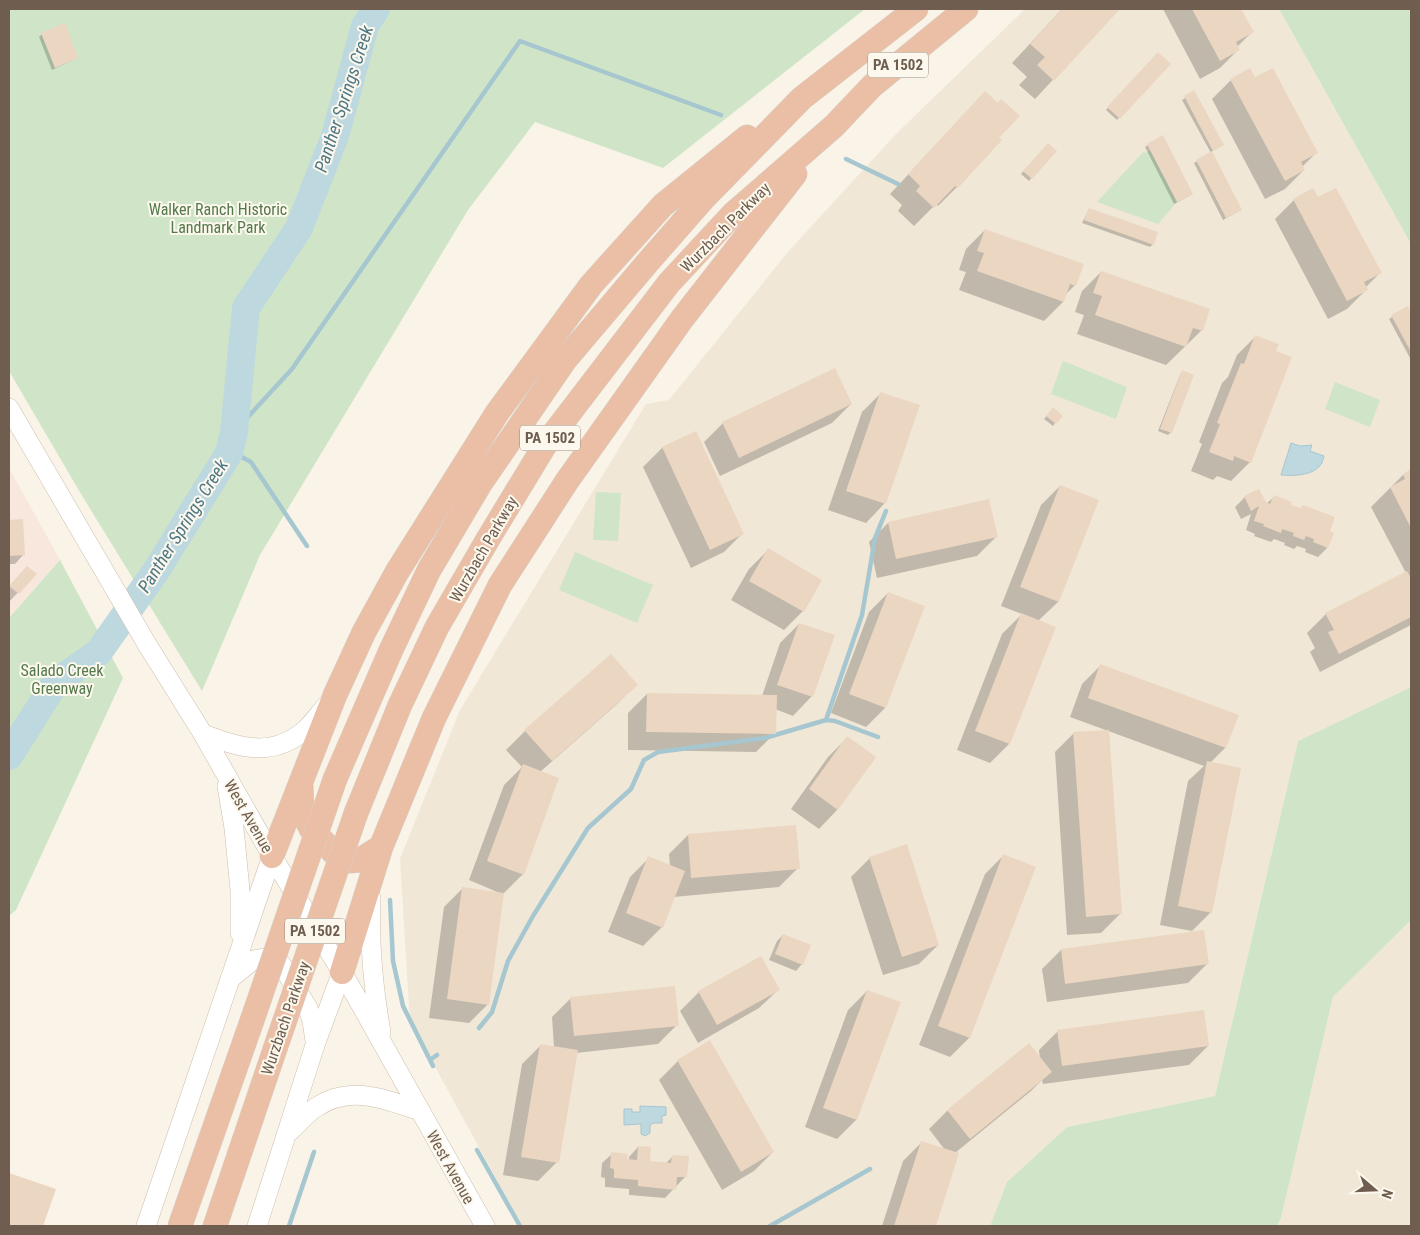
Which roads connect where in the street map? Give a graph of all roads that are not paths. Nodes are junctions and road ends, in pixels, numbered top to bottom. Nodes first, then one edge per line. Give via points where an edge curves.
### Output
1 (916, 9) edge
2 (966, 9) edge
3 (802, 98) junction
4 (834, 126) junction
5 (9, 408) edge
6 (335, 695) junction
7 (203, 734) junction
8 (224, 773) junction
9 (301, 780) junction
10 (382, 847) junction
11 (272, 856) junction
12 (372, 874) junction
13 (240, 947) junction
14 (342, 972) junction
15 (229, 980) junction
16 (315, 1045) junction
17 (384, 1046) junction
18 (420, 1111) junction
19 (288, 1133) junction
20 (146, 1226) edge
21 (180, 1226) edge
22 (215, 1226) edge
23 (257, 1226) edge
24 (485, 1226) edge

1 - 3 highway, Wurzbach Parkway / PA 1502
2 - 4 highway, Wurzbach Parkway / PA 1502 via 872,86
3 - 6 highway via 734,146 663,206 591,285 497,413 458,474 397,572
3 - 21 highway, Wurzbach Parkway / PA 1502, bridge via 704,198 565,360 486,475 429,570 335,779
4 - 10 highway via 682,319 567,481 500,585 434,718
4 - 22 highway, Wurzbach Parkway / PA 1502, bridge via 733,214 669,283 545,445 437,628 400,705 356,813
5 - 7 main road, West Avenue
6 - 7 main road via 306,730 279,745 258,749 237,746
6 - 9 highway
7 - 8 main road, West Avenue
8 - 11 main road, West Avenue
8 - 13 main road via 240,890
9 - 10 highway via 302,811 311,829 339,858 360,860
9 - 11 highway
10 - 12 highway
11 - 13 main road
11 - 14 main road, West Avenue
12 - 14 highway
12 - 17 main road via 373,988
13 - 15 main road
14 - 16 main road
14 - 17 main road, West Avenue
15 - 16 main road via 253,960 266,958 281,964 308,1008
15 - 20 main road
16 - 19 main road
17 - 18 main road, West Avenue
18 - 19 main road via 379,1098 338,1096 315,1108
18 - 24 main road, West Avenue
19 - 23 main road

